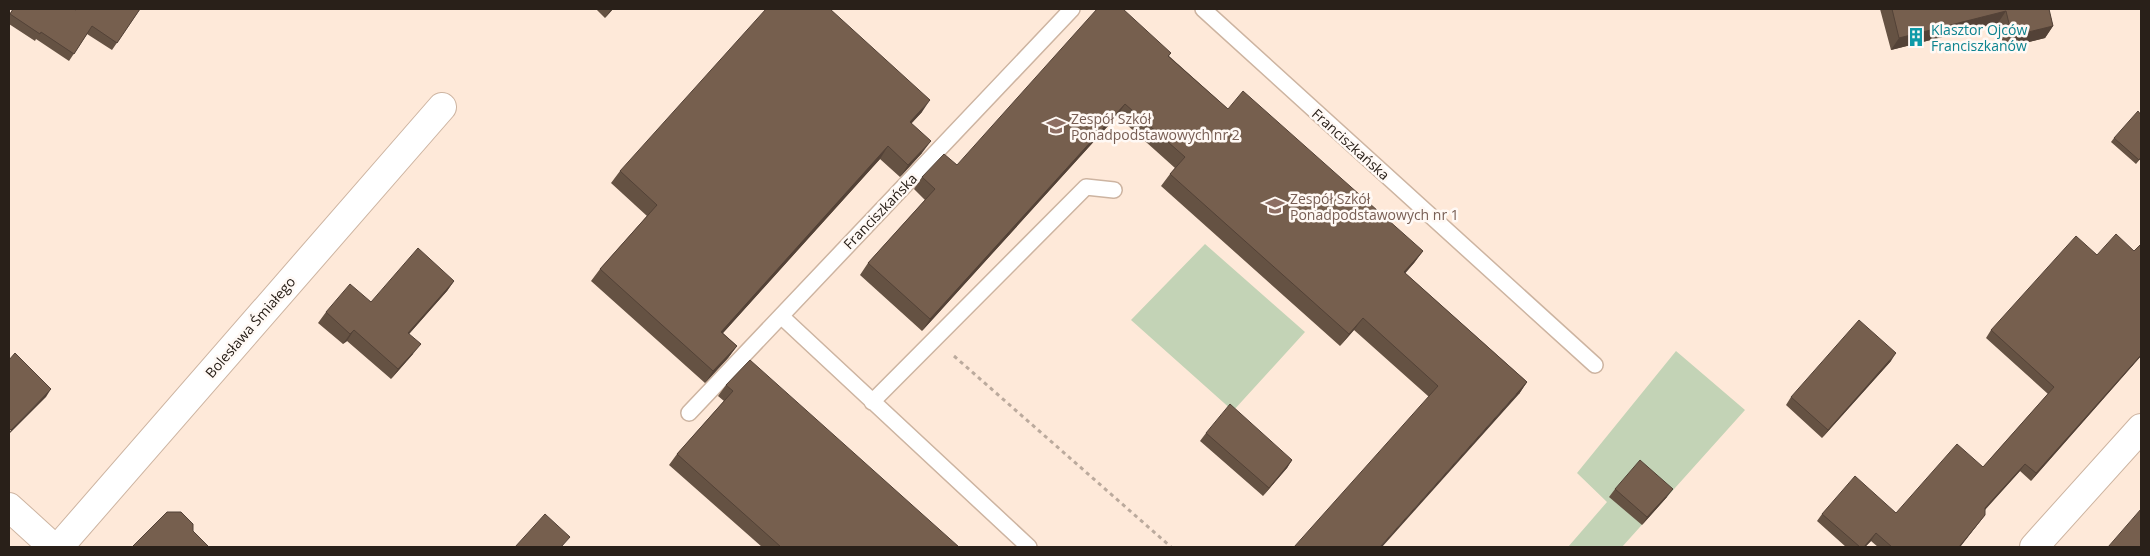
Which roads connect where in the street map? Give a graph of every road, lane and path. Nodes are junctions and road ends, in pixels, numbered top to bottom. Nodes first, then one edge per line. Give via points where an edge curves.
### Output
1 (1072, 9) edge
2 (1202, 9) edge
3 (442, 107) dead end
4 (1114, 190) dead end
5 (781, 316) junction
6 (935, 339) junction
7 (1595, 365) dead end
8 (872, 402) junction
9 (689, 413) dead end
10 (2141, 428) edge
11 (9, 507) edge
12 (54, 547) edge
13 (59, 547) edge
14 (1029, 547) edge
15 (1171, 547) edge
16 (2034, 547) edge

1 - 5 lane, Franciszkańska
2 - 7 lane, Franciszkańska
3 - 13 street, Bolesława Śmiałego
4 - 6 lane via 1086,187
5 - 8 lane
5 - 9 lane, Franciszkańska
6 - 8 lane
6 - 15 path
8 - 14 lane
10 - 16 street
11 - 12 street

